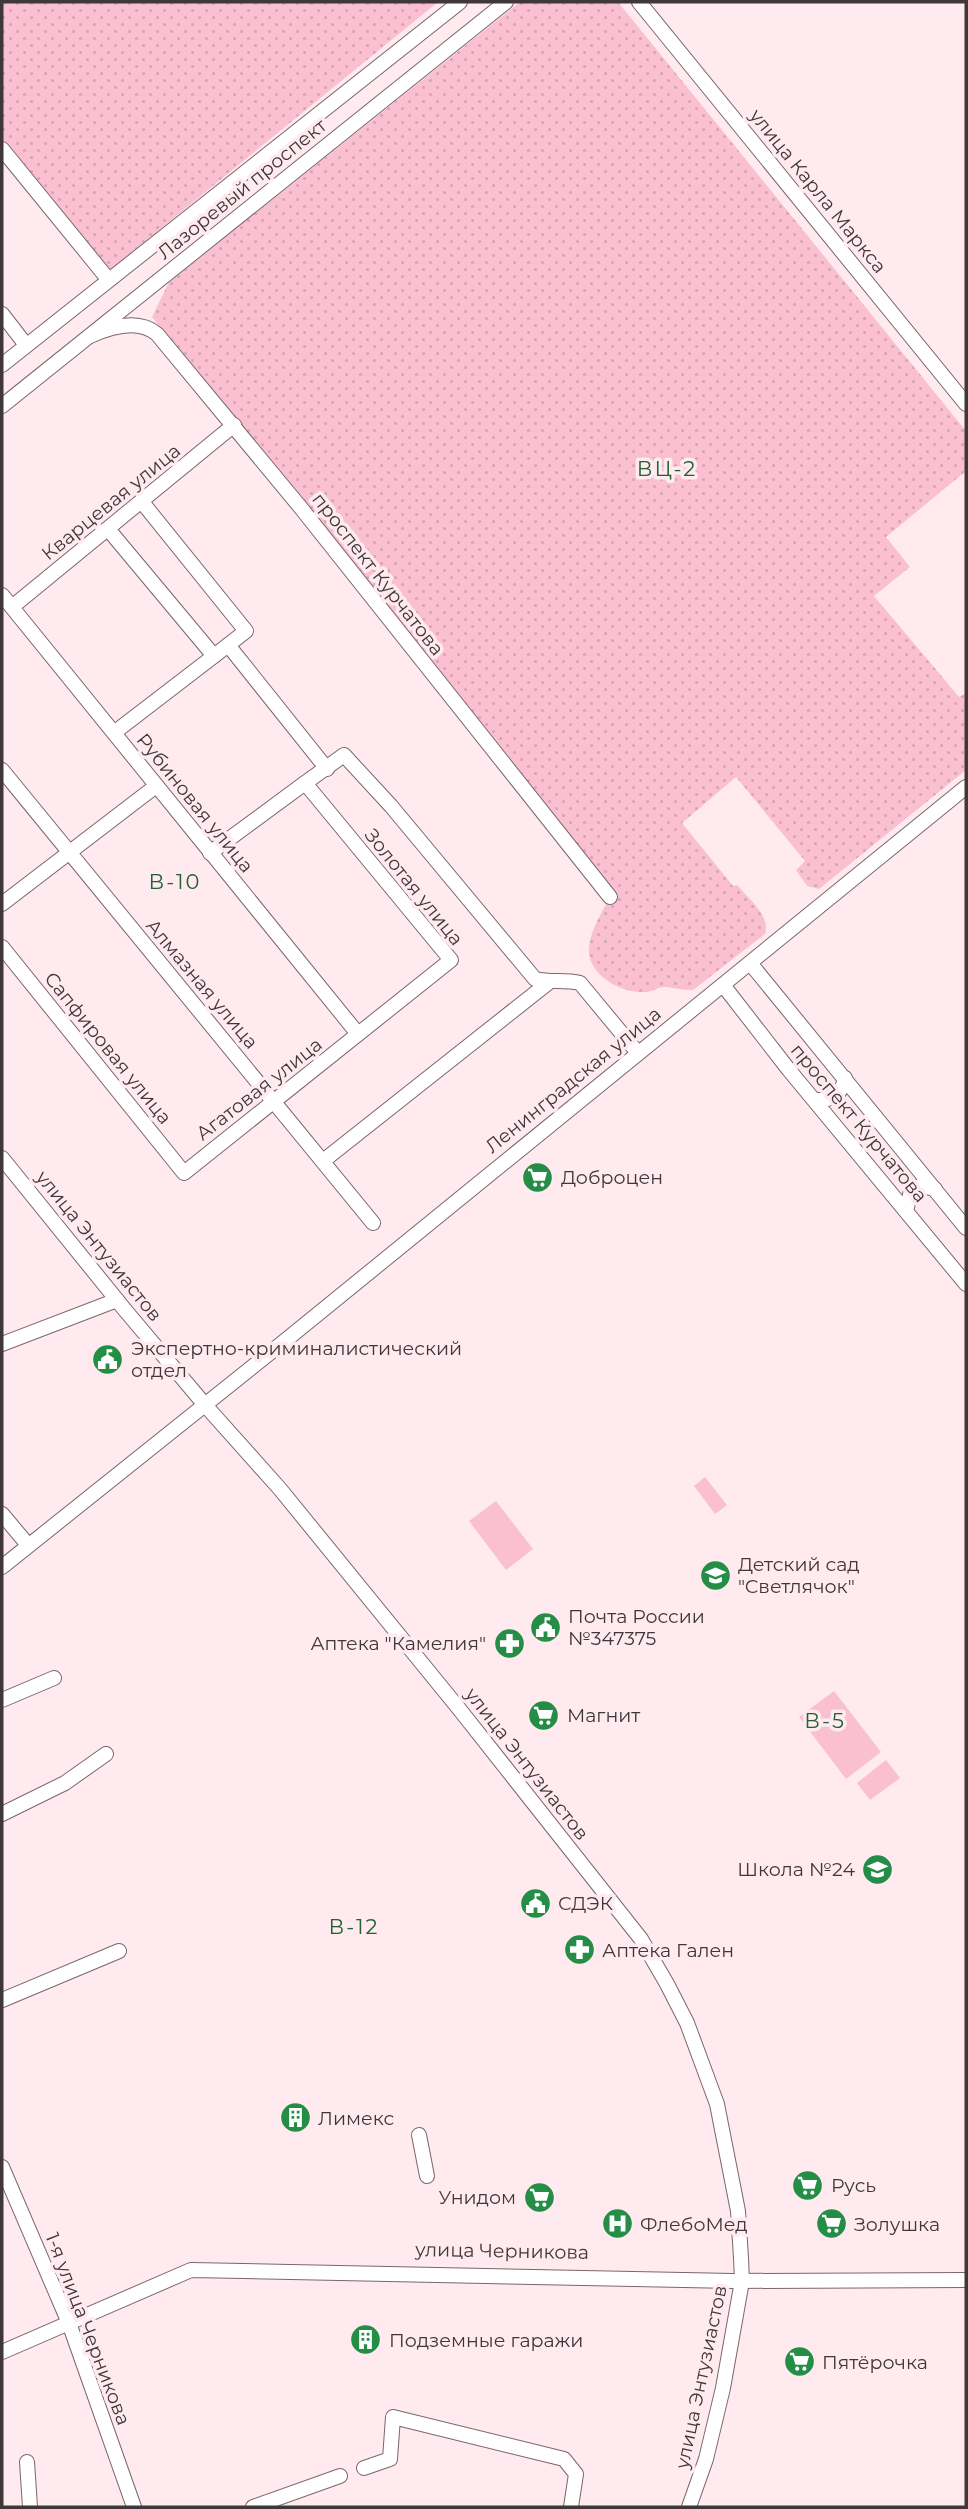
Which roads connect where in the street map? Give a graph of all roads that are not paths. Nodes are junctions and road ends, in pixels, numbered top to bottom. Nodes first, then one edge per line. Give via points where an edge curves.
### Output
1 (460, 2) edge
2 (506, 2) edge
3 (639, 2) edge
4 (2, 149) edge
5 (108, 279) junction
6 (2, 314) edge
7 (90, 336) junction
8 (26, 345) junction
9 (2, 365) edge
10 (966, 404) edge
11 (2, 407) edge
12 (233, 425) junction
13 (142, 502) junction
14 (108, 529) junction
15 (2, 595) edge
16 (12, 607) junction
17 (228, 645) junction
18 (214, 656) junction
19 (115, 732) junction
20 (327, 769) junction
21 (2, 770) edge
22 (305, 783) junction
23 (156, 786) junction
24 (966, 788) edge
25 (210, 853) junction
26 (69, 854) junction
27 (610, 897) dead end
28 (2, 904) edge
29 (2, 947) edge
30 (751, 964) junction
31 (548, 982) junction
32 (724, 986) junction
33 (358, 1034) junction
34 (638, 1053) junction
35 (845, 1079) junction
36 (274, 1100) junction
37 (815, 1100) junction
38 (2, 1158) edge
39 (323, 1161) junction
40 (184, 1173) joint
41 (935, 1189) junction
42 (906, 1211) junction
43 (373, 1223) dead end
44 (966, 1228) edge
45 (966, 1284) edge
46 (117, 1300) junction
47 (2, 1344) edge
48 (205, 1408) junction
49 (2, 1514) edge
50 (28, 1545) junction
51 (2, 1567) edge
52 (54, 1678) dead end
53 (2, 1700) edge
54 (106, 1754) dead end
55 (2, 1814) edge
56 (119, 1951) dead end
57 (2, 2000) edge
58 (419, 2135) dead end
59 (2, 2167) edge
60 (427, 2176) dead end
61 (966, 2274) edge
62 (737, 2278) junction
63 (966, 2280) edge
64 (69, 2323) junction
65 (2, 2352) edge
66 (27, 2462) dead end
67 (364, 2468) dead end
68 (340, 2476) dead end
69 (30, 2507) edge
70 (134, 2507) edge
71 (253, 2507) edge
72 (571, 2507) edge
73 (680, 2507) edge
74 (689, 2507) edge

1 - 5 street, Лазоревый проспект
2 - 7 street, Лазоревый проспект
3 - 10 street, улица Карла Маркса
4 - 5 street
5 - 8 street, Лазоревый проспект
6 - 8 street
7 - 11 street, Лазоревый проспект
7 - 12 street, проспект Курчатова via 125,326 150,328
8 - 9 street, Лазоревый проспект
12 - 13 street, Кварцевая улица
12 - 27 street, проспект Курчатова
13 - 14 street, Кварцевая улица
13 - 17 street via 246,631
14 - 16 street, Кварцевая улица
14 - 18 street
15 - 16 street, Рубиновая улица
16 - 19 street, Рубиновая улица
17 - 18 street
17 - 20 street
18 - 19 street
19 - 23 street, Рубиновая улица
20 - 22 street
20 - 31 street via 344,755 535,979
21 - 26 street, Алмазная улица
22 - 25 street
22 - 33 street, Золотая улица via 451,960
23 - 25 street, Рубиновая улица
23 - 26 street
24 - 30 street, Ленинградская улица
25 - 33 street, Рубиновая улица
26 - 28 street
26 - 36 street, Алмазная улица
29 - 40 street, Сапфировая улица
30 - 32 street, Ленинградская улица
30 - 35 street, проспект Курчатова
31 - 34 street via 580,983
31 - 39 street
32 - 34 street, Ленинградская улица
32 - 37 street, проспект Курчатова
32 - 48 street
33 - 36 street, Агатовая улица
34 - 48 street, Ленинградская улица
35 - 37 street via 836,1096
35 - 41 street, проспект Курчатова
36 - 39 street, Алмазная улица
36 - 40 street, Агатовая улица
37 - 42 street, проспект Курчатова
38 - 46 street, улица Энтузиастов
39 - 43 street, Алмазная улица
41 - 42 street via 920,1186 911,1191
41 - 44 street, проспект Курчатова
42 - 45 street, проспект Курчатова
46 - 47 street
46 - 48 street, улица Энтузиастов
48 - 50 street, Ленинградская улица
48 - 62 street, улица Энтузиастов via 280,1489 641,1939 687,2023 717,2104 738,2211
49 - 50 street
50 - 51 street, Ленинградская улица
52 - 53 street
54 - 55 street via 65,1783
56 - 57 street
58 - 60 street
59 - 64 street, 1-я улица Черникова
61 - 62 street, улица Черникова
62 - 63 street, улица Черникова
62 - 64 street, улица Черникова via 191,2270
62 - 73 street via 715,2386
62 - 74 street, улица Энтузиастов via 723,2388
64 - 65 street
64 - 70 street, 1-я улица Черникова
66 - 69 street
67 - 72 street via 390,2459 393,2417 564,2459 576,2474
68 - 71 street

